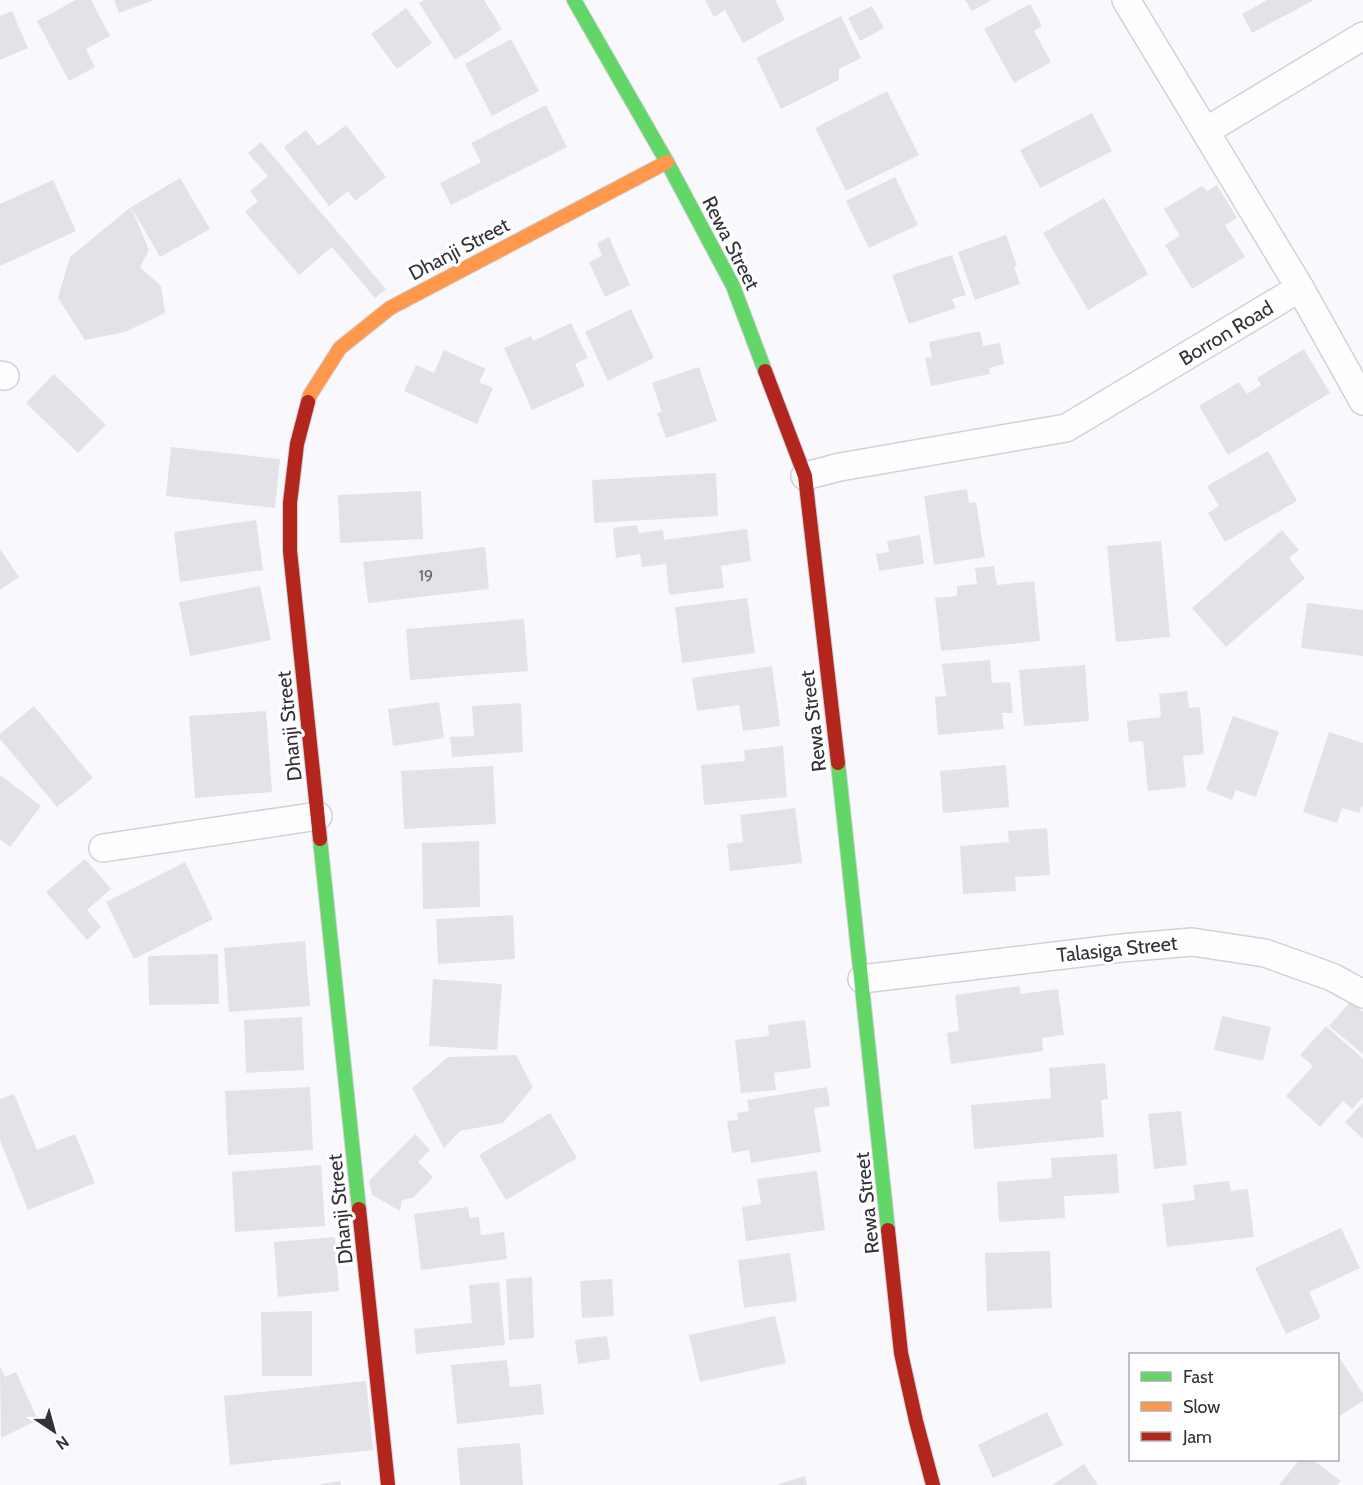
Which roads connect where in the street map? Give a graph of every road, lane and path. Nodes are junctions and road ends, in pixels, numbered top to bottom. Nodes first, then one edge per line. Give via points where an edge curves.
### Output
1 (574, 0) edge
2 (1126, 0) edge
3 (1363, 36) edge
4 (1206, 131) junction
5 (667, 162) junction
6 (1300, 288) junction
7 (1363, 401) edge
8 (805, 476) junction
9 (318, 816) junction
10 (103, 848) dead end
11 (862, 979) junction
12 (1363, 994) edge
13 (388, 1485) edge
14 (933, 1485) edge

1 - 5 main road, Rewa Street
2 - 4 street
3 - 4 street
4 - 6 street
5 - 8 main road, Rewa Street via 733,286
5 - 9 main road, Dhanji Street via 390,308 340,348 310,395 297,444 290,503 290,551
6 - 7 street
6 - 8 street, Borron Road via 1066,428
8 - 11 main road, Rewa Street
9 - 10 street
9 - 13 main road, Dhanji Street
11 - 12 street, Talasiga Street via 1192,942 1265,953 1332,977
11 - 14 main road, Rewa Street via 901,1353

